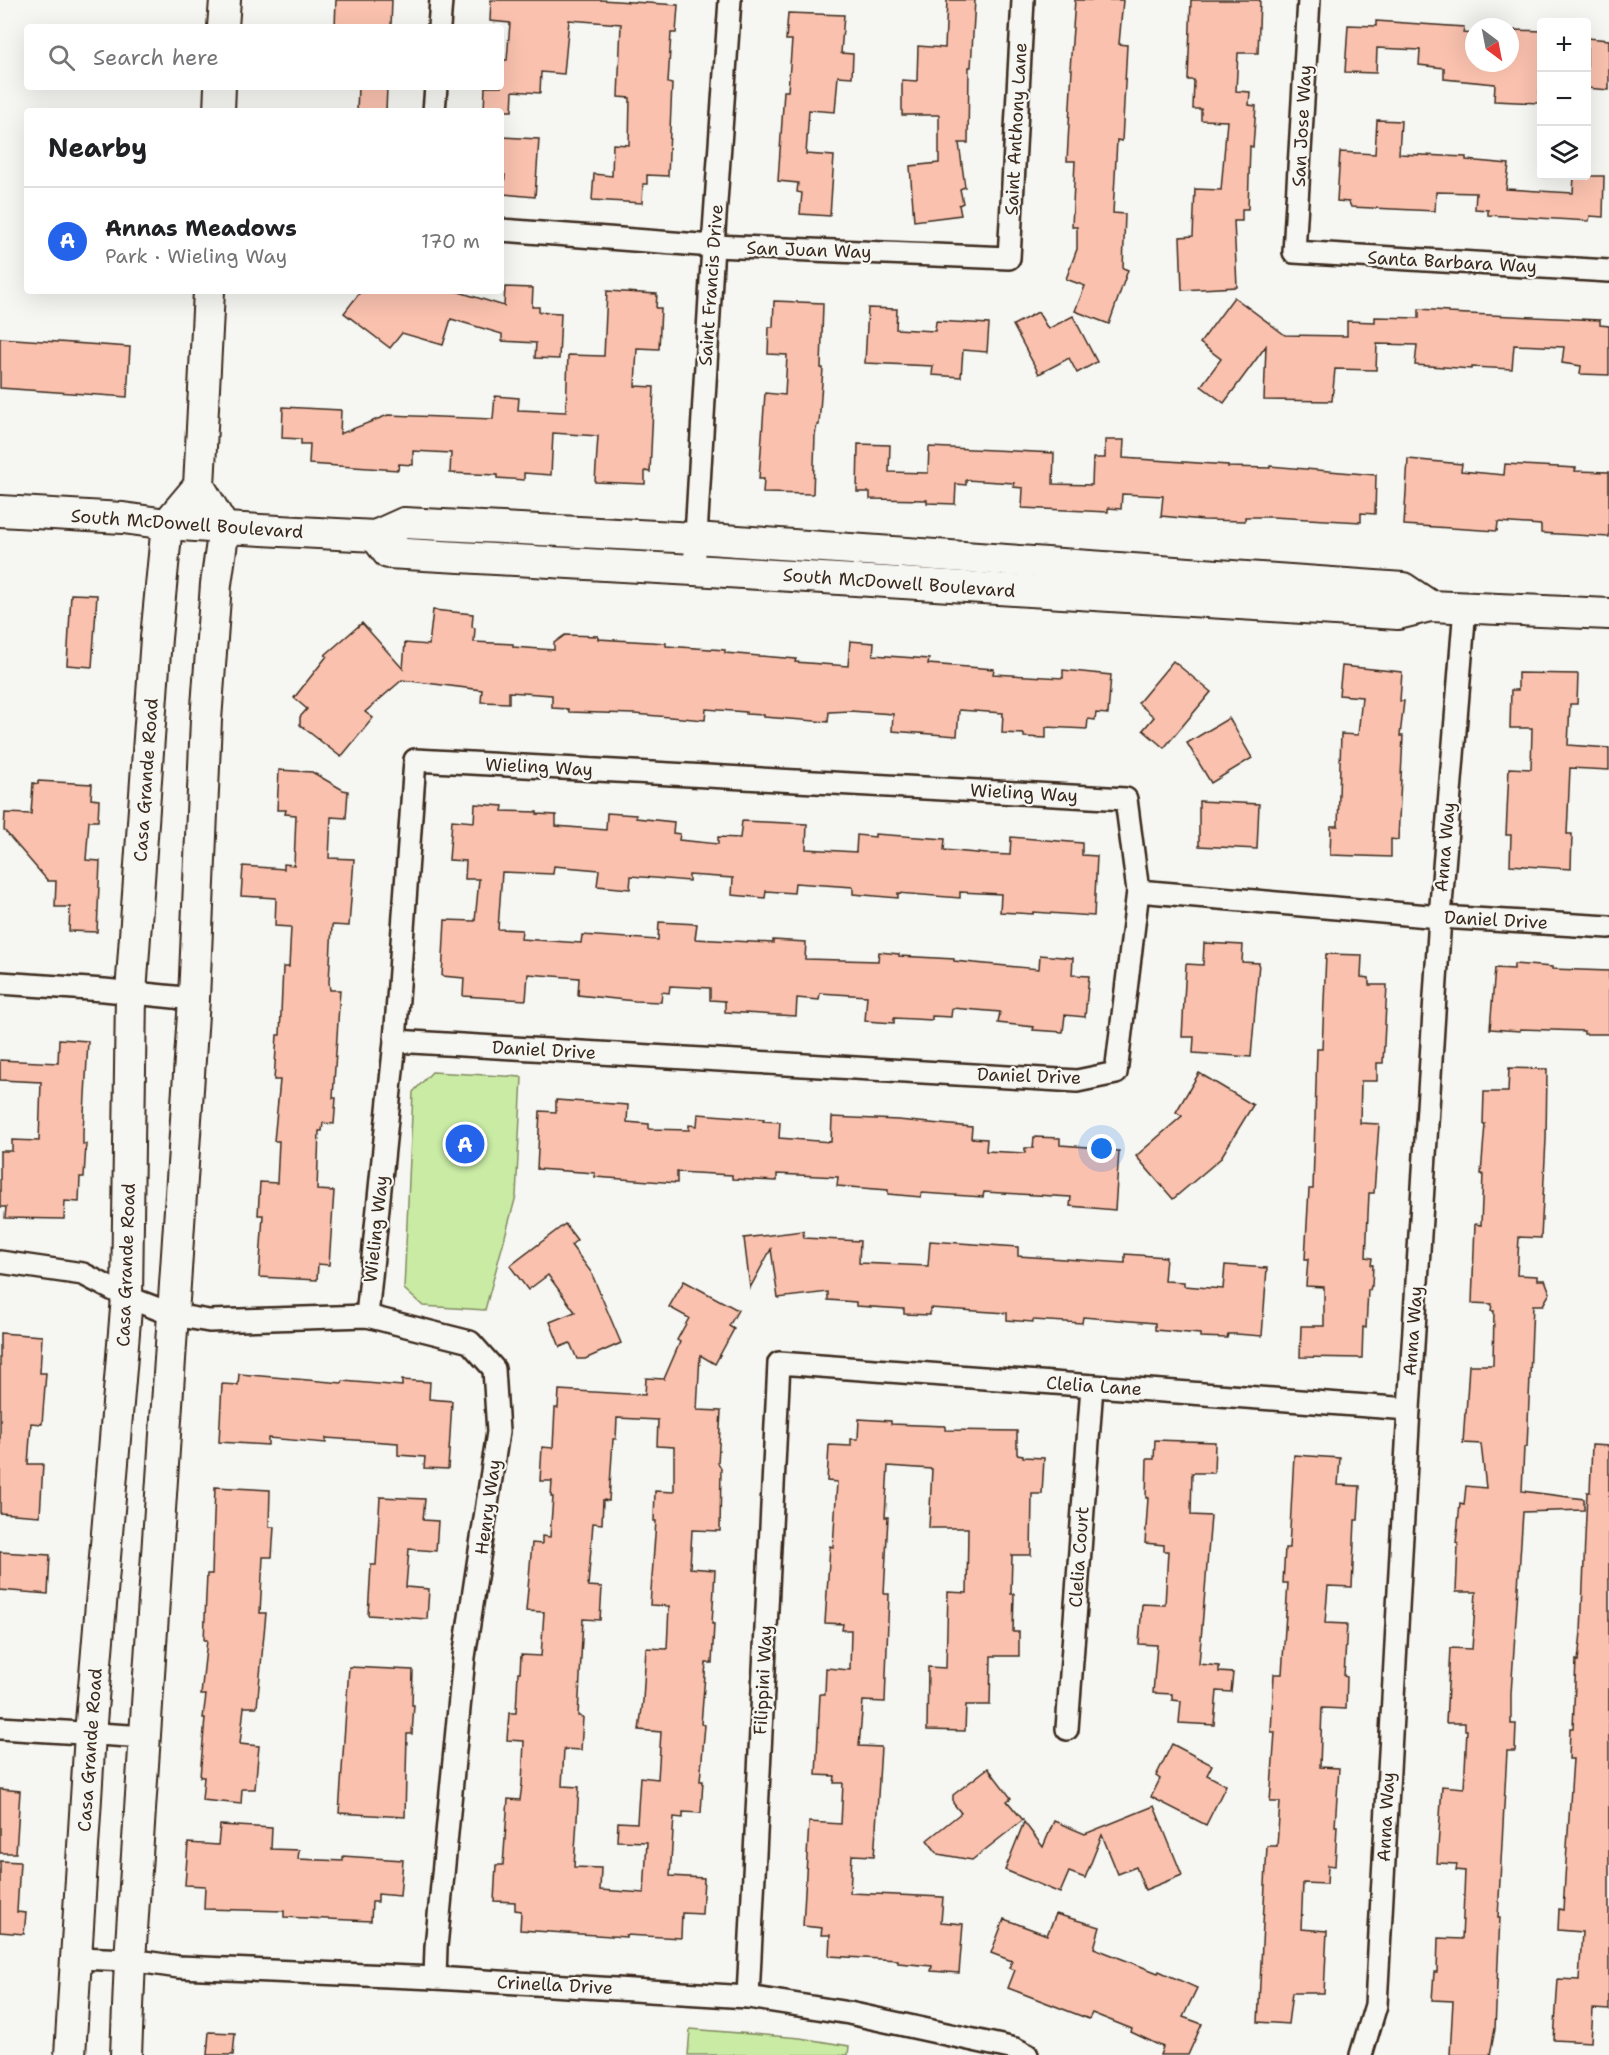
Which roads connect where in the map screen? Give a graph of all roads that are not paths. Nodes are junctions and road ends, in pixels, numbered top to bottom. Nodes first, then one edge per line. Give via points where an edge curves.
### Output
1 (225, 0) edge
2 (441, 0) edge
3 (730, 0) edge
4 (1023, 0) edge
5 (1309, 0) edge
6 (223, 24) edge
7 (439, 24) edge
8 (220, 90) edge
9 (436, 90) edge
10 (219, 108) edge
11 (434, 108) edge
12 (504, 230) edge
13 (713, 246) junction
14 (1294, 252) joint
15 (1009, 258) joint
16 (1609, 271) edge
17 (209, 294) edge
18 (199, 486) junction
19 (0, 511) edge
20 (167, 524) junction
21 (224, 528) junction
22 (375, 536) junction
23 (694, 538) junction
24 (694, 570) junction
25 (1430, 606) junction
26 (1465, 607) junction
27 (1609, 614) edge
28 (1138, 891) junction
29 (1440, 917) junction
30 (1609, 927) edge
31 (0, 983) edge
32 (131, 993) junction
33 (194, 999) junction
34 (395, 1041) junction
35 (0, 1262) edge
36 (127, 1297) junction
37 (174, 1316) junction
38 (367, 1316) junction
39 (779, 1363) joint
40 (1092, 1386) junction
41 (1408, 1409) junction
42 (0, 1728) edge
43 (1067, 1729) dead end
44 (90, 1734) junction
45 (146, 1737) junction
46 (77, 1958) junction
47 (130, 1960) junction
48 (435, 1978) junction
49 (748, 1997) junction
50 (70, 2055) edge
51 (126, 2055) edge
52 (1027, 2055) edge
53 (1361, 2055) edge

1 - 6 main road
2 - 7 street
3 - 13 street, Saint Francis Drive
4 - 15 street, Saint Anthony Lane
5 - 14 street, San Jose Way
8 - 10 main road
9 - 11 street
12 - 13 street, San Juan Way
13 - 15 street, San Juan Way
13 - 23 street, Saint Francis Drive
14 - 16 street, Santa Barbara Way
17 - 18 main road
18 - 20 main road
18 - 21 main road
19 - 20 main road, South McDowell Boulevard
20 - 21 main road, South McDowell Boulevard
20 - 32 main road, Casa Grande Road
21 - 22 main road, South McDowell Boulevard
21 - 33 main road via 206,720
22 - 23 main road, South McDowell Boulevard via 404,523
22 - 24 main road, South McDowell Boulevard via 388,553
23 - 24 street, Saint Francis Drive
23 - 25 main road, South McDowell Boulevard via 1403,588
24 - 25 main road, South McDowell Boulevard via 1398,614
25 - 26 main road, South McDowell Boulevard
26 - 27 main road, South McDowell Boulevard
26 - 29 street, Anna Way
28 - 29 street, Daniel Drive
28 - 34 street, Daniel Drive via 1116,1073 1077,1081
28 - 34 street, Wieling Way via 1126,799 415,760
29 - 30 street, Daniel Drive
29 - 41 street, Anna Way
31 - 32 street
32 - 33 street
32 - 36 main road, Casa Grande Road
33 - 37 main road
34 - 38 street, Wieling Way
35 - 36 street, Henry Way via 83,1274
36 - 37 street, Henry Way
36 - 44 main road, Casa Grande Road
37 - 38 street, Henry Way via 209,1321
37 - 45 main road
38 - 48 street, Henry Way via 470,1342 494,1369 498,1432 464,1657
39 - 40 street, Clelia Lane
39 - 49 street, Filippini Way
40 - 41 street, Clelia Lane
40 - 43 street, Clelia Court
41 - 53 street, Anna Way via 1376,2005
42 - 44 street
44 - 45 street
44 - 46 main road, Casa Grande Road
45 - 47 main road
46 - 47 street, Crinella Drive
46 - 50 main road, Casa Grande Road
47 - 48 street, Crinella Drive via 178,1967
47 - 51 main road
48 - 49 street, Crinella Drive
49 - 52 street, Crinella Drive via 929,2029

